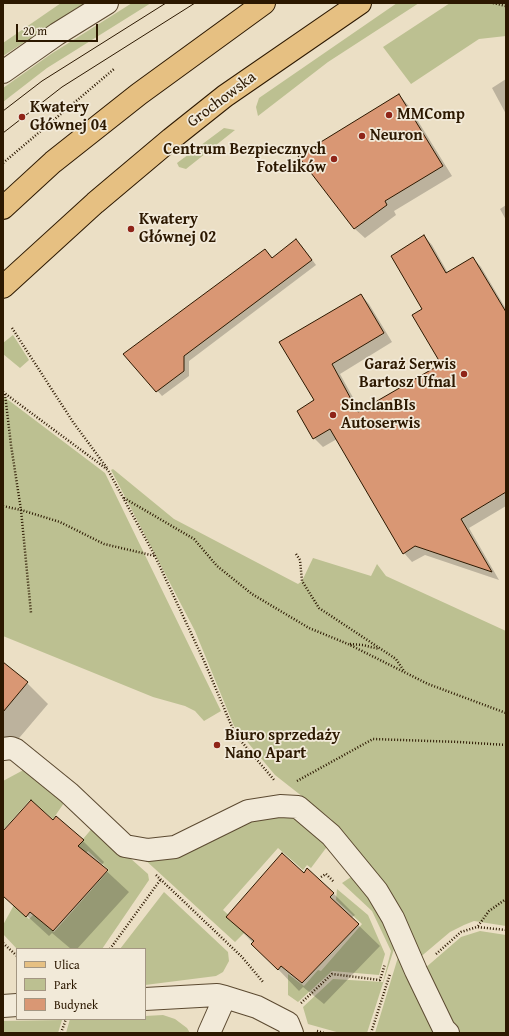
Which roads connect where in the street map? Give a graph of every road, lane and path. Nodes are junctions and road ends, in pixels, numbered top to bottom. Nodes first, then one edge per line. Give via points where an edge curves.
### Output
1 (107, 3) edge
2 (264, 3) edge
3 (360, 3) edge
4 (493, 3) edge
5 (506, 6) edge
6 (114, 69) dead end
7 (3, 72) edge
8 (3, 163) edge
9 (3, 208) edge
10 (3, 287) edge
11 (12, 328) dead end
12 (4, 393) edge
13 (108, 470) junction
14 (123, 498) junction
15 (3, 506) edge
16 (21, 510) junction
17 (296, 554) dead end
18 (155, 556) junction
19 (31, 613) dead end
20 (348, 644) junction
21 (381, 649) junction
22 (405, 671) junction
23 (506, 713) edge
24 (506, 745) edge
25 (3, 749) edge
26 (295, 782) dead end
27 (298, 807) junction
28 (125, 846) junction
29 (326, 874) dead end
30 (161, 879) junction
31 (337, 884) dead end
32 (506, 898) edge
33 (477, 927) junction
34 (506, 930) edge
35 (401, 938) junction
36 (3, 944) edge
37 (111, 948) edge
38 (16, 955) edge
39 (386, 959) dead end
40 (416, 971) junction
41 (268, 987) dead end
42 (226, 997) junction
43 (146, 998) edge
44 (16, 1005) edge
45 (3, 1006) edge
46 (66, 1020) edge
47 (290, 1028) edge
48 (61, 1033) edge
49 (209, 1033) edge
50 (371, 1033) edge
51 (448, 1033) edge

1 - 7 street
2 - 9 main road via 102,123
3 - 10 main road, Grochowska via 225,96 95,203
4 - 5 path
6 - 8 path
11 - 13 path via 73,422
12 - 13 path
12 - 16 path
13 - 14 path
14 - 18 path
14 - 20 path via 194,539 217,566 252,594 309,628
15 - 16 path
16 - 18 path via 60,522 104,544
16 - 19 path
17 - 21 path via 300,560 302,581 319,608
18 - 27 path via 235,734
20 - 21 path
20 - 22 path
21 - 22 path via 396,659
22 - 23 path via 428,684
24 - 26 path via 373,739
25 - 28 street via 16,750 69,793
27 - 28 street via 280,806 248,811 175,847 148,850
27 - 35 street via 331,835 377,891
28 - 30 path
29 - 31 path
30 - 37 path
30 - 41 path
32 - 33 path via 489,911
33 - 34 path
33 - 40 path via 461,932
35 - 40 street
35 - 50 path
36 - 38 path
39 - 47 path via 380,980 332,974 285,1018
40 - 51 street
42 - 43 street via 217,995
42 - 47 street via 257,1007
42 - 49 street
44 - 45 street
46 - 48 path

